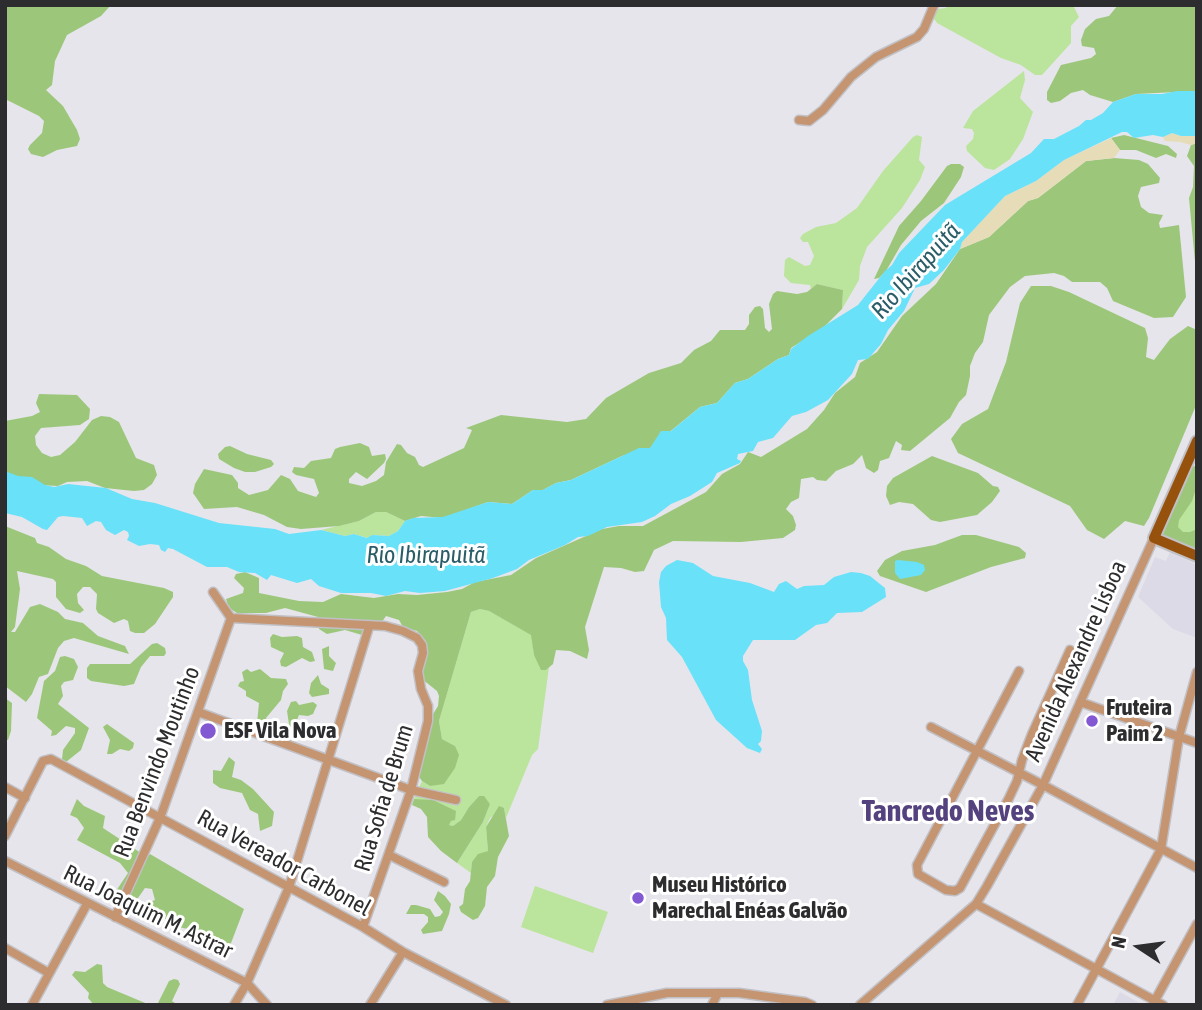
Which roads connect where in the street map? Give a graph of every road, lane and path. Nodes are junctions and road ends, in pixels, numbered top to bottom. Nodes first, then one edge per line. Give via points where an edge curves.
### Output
1 (934, 5) edge
2 (799, 120) dead end
3 (1197, 441) edge
4 (1154, 538) junction
5 (1197, 556) edge
6 (213, 592) dead end
7 (230, 618) junction
8 (369, 627) junction
9 (1070, 650) dead end
10 (1019, 671) dead end
11 (1197, 672) edge
12 (1080, 702) junction
13 (198, 712) junction
14 (931, 727) dead end
15 (1180, 737) junction
16 (1197, 743) edge
17 (977, 752) junction
18 (329, 759) junction
19 (1019, 773) junction
20 (1043, 785) junction
21 (5, 787) edge
22 (411, 790) junction
23 (26, 798) junction
24 (456, 800) dead end
25 (160, 818) junction
26 (5, 836) edge
27 (1161, 849) junction
28 (389, 855) junction
29 (5, 861) edge
30 (1197, 868) edge
31 (444, 882) dead end
32 (289, 887) junction
33 (87, 904) junction
34 (976, 904) junction
35 (115, 917) junction
36 (1197, 924) edge
37 (363, 928) junction
38 (5, 948) edge
39 (403, 952) junction
40 (1097, 970) junction
41 (49, 973) junction
42 (247, 982) junction
43 (718, 993) junction
44 (1157, 1003) edge
45 (32, 1005) edge
46 (234, 1005) edge
47 (267, 1005) edge
48 (370, 1005) edge
49 (506, 1005) edge
50 (607, 1005) edge
51 (712, 1005) edge
52 (811, 1005) edge
53 (860, 1005) edge
54 (1077, 1005) edge

1 - 2 street via 917,37 876,57 823,110 809,121
3 - 4 main road, Avenida Alexandre Lisboa
4 - 5 main road
4 - 12 street, Avenida Alexandre Lisboa
6 - 7 street
7 - 8 street
7 - 13 street, Rua Benvindo Moutinho
8 - 18 street
8 - 22 street, Rua Sofia de Brum via 391,627 417,638 422,645 418,671 428,721
9 - 19 street
10 - 17 street
11 - 15 street
12 - 15 street
12 - 20 street, Avenida Alexandre Lisboa
13 - 18 street
13 - 25 street, Rua Benvindo Moutinho
14 - 17 street
15 - 16 street
15 - 27 street
17 - 19 street
17 - 19 street via 917,864 918,874 946,890 960,888
18 - 22 street
18 - 32 street
19 - 20 street
20 - 27 street
20 - 34 street, Avenida Alexandre Lisboa
21 - 23 street
22 - 24 street
22 - 28 street, Rua Sofia de Brum
23 - 25 street, Rua Vereador Carbonel via 43,761 51,759
23 - 26 street
25 - 32 street, Rua Vereador Carbonel
25 - 35 street, Rua Benvindo Moutinho
27 - 30 street
27 - 40 street
28 - 31 street
28 - 37 street, Rua Sofia de Brum
29 - 33 street, Rua Joaquim M. Astrar
32 - 37 street, Rua Vereador Carbonel
32 - 42 street
33 - 35 street, Rua Joaquim M. Astrar
33 - 41 street
34 - 40 street
34 - 53 street, Avenida Alexandre Lisboa
35 - 42 street, Rua Joaquim M. Astrar
36 - 44 street
37 - 39 street, Rua Vereador Carbonel
38 - 41 street
39 - 48 street
39 - 49 street, Rua Vereador Carbonel
40 - 44 street
40 - 54 street
41 - 45 street
42 - 46 street
42 - 47 street, Rua Joaquim M. Astrar
43 - 50 street via 667,993
43 - 51 street
43 - 52 street

